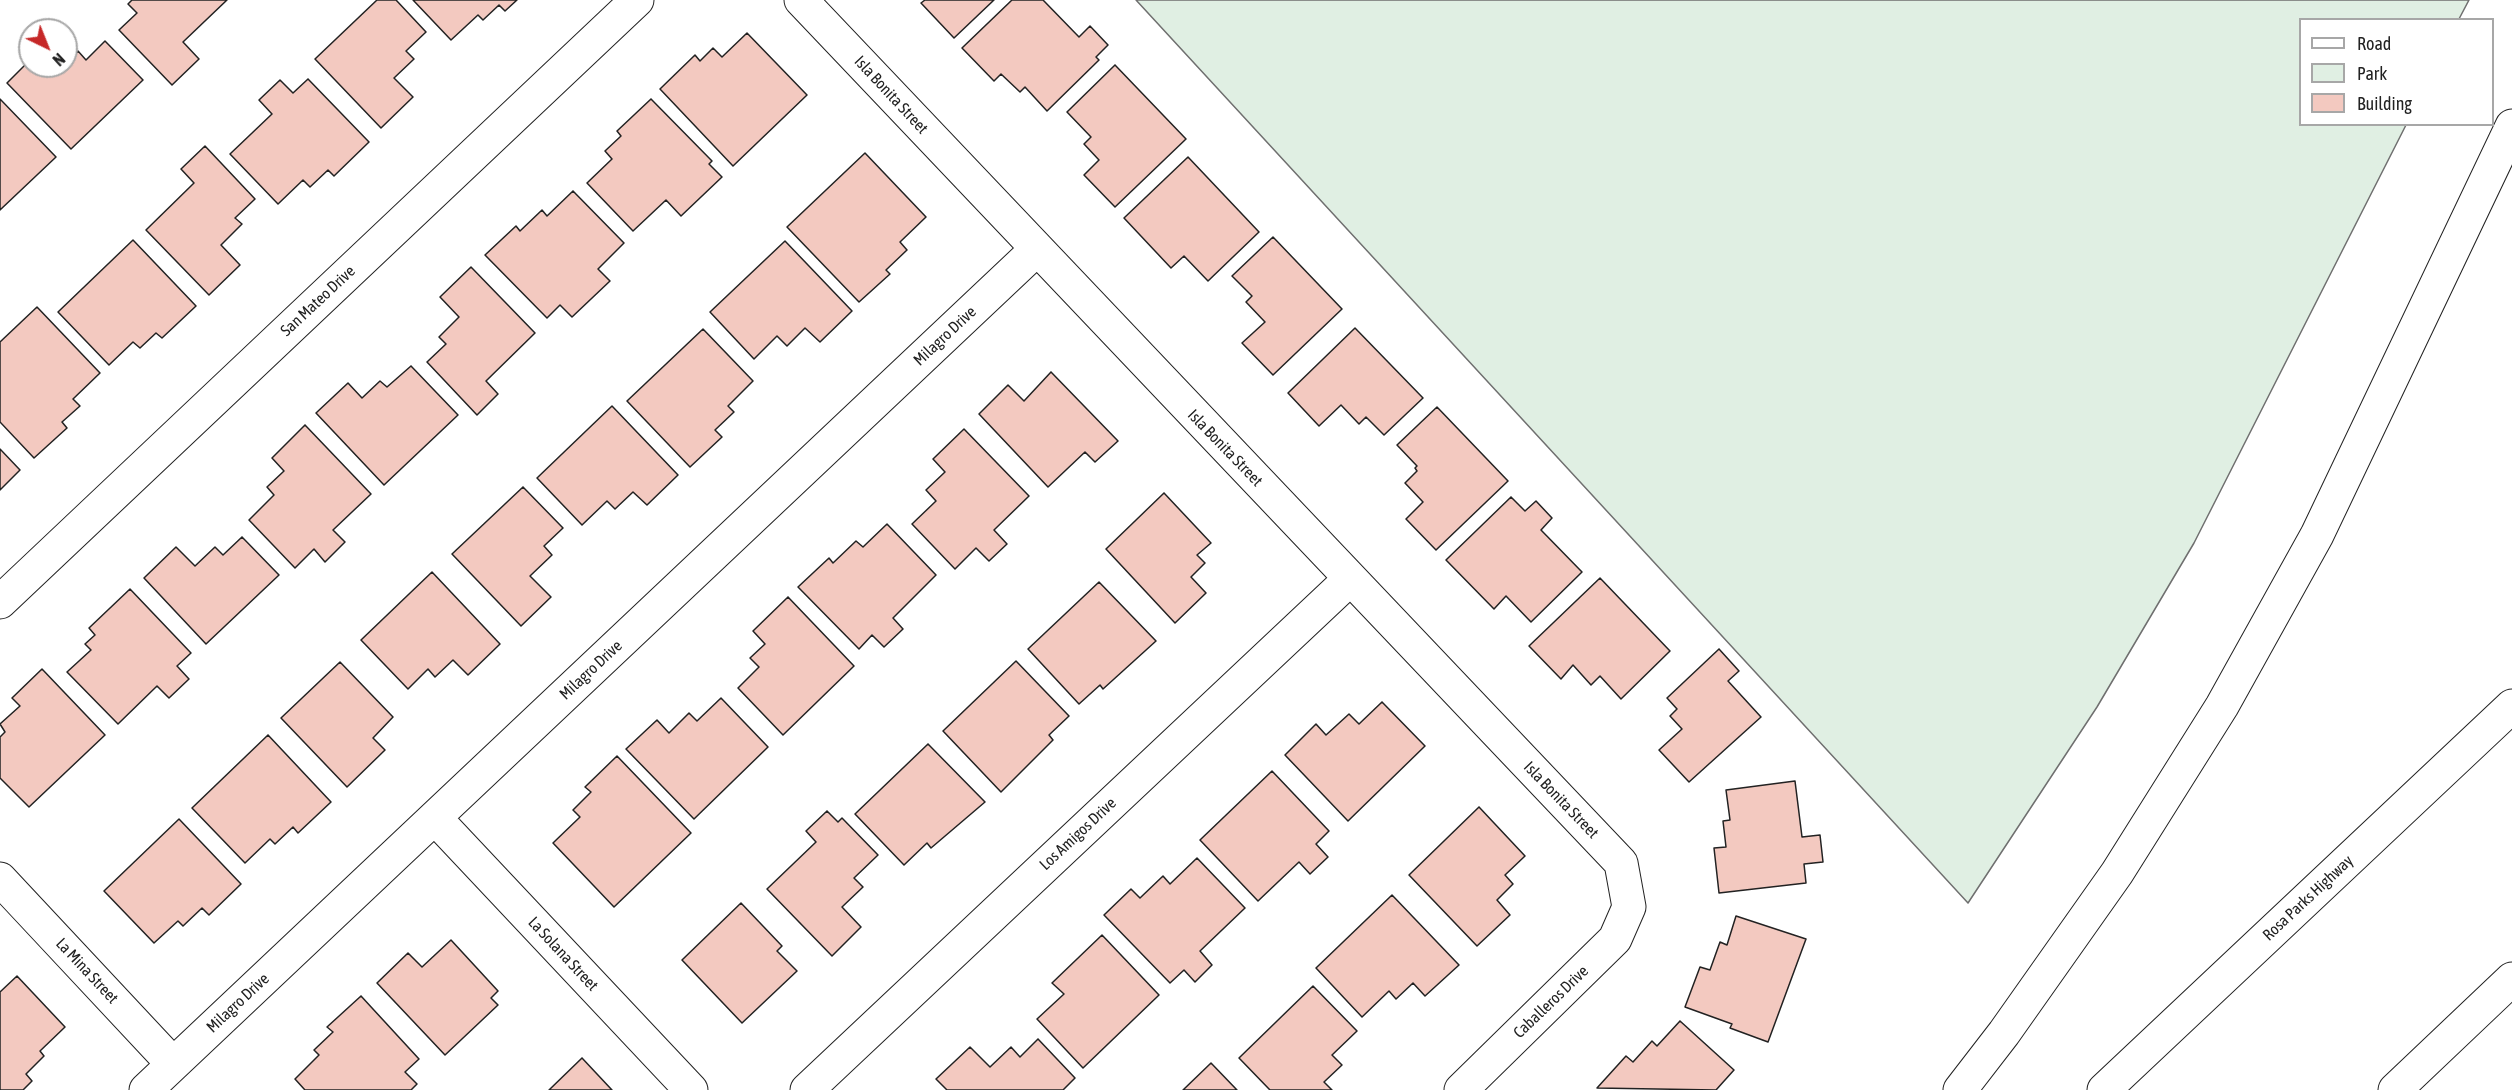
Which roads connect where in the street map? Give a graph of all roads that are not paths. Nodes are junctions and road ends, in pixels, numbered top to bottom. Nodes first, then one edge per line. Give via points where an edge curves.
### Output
1 (637, 0) edge
2 (801, 0) edge
3 (2512, 126) edge
4 (1036, 249) junction
5 (1350, 579) junction
6 (0, 602) edge
7 (2512, 706) edge
8 (435, 818) junction
9 (0, 879) edge
10 (1629, 907) joint
11 (2512, 980) edge
12 (174, 1064) junction
13 (146, 1090) edge
14 (691, 1090) edge
15 (807, 1090) edge
16 (1461, 1090) edge
17 (1960, 1090) edge
18 (2104, 1090) edge
19 (2395, 1090) edge

1 - 6 main road, San Mateo Drive
2 - 4 main road, Isla Bonita Street
3 - 17 main road via 2317,535 2222,706 2117,873
4 - 5 main road, Isla Bonita Street
4 - 8 main road, Milagro Drive
5 - 10 main road, Isla Bonita Street via 1621,863
5 - 15 main road, Los Amigos Drive
7 - 18 main road, Rosa Parks Highway
8 - 12 main road, Milagro Drive
8 - 14 main road, La Solana Street
9 - 12 main road, La Mina Street
10 - 16 main road, Caballeros Drive via 1615,939
11 - 19 main road
12 - 13 main road, Milagro Drive

